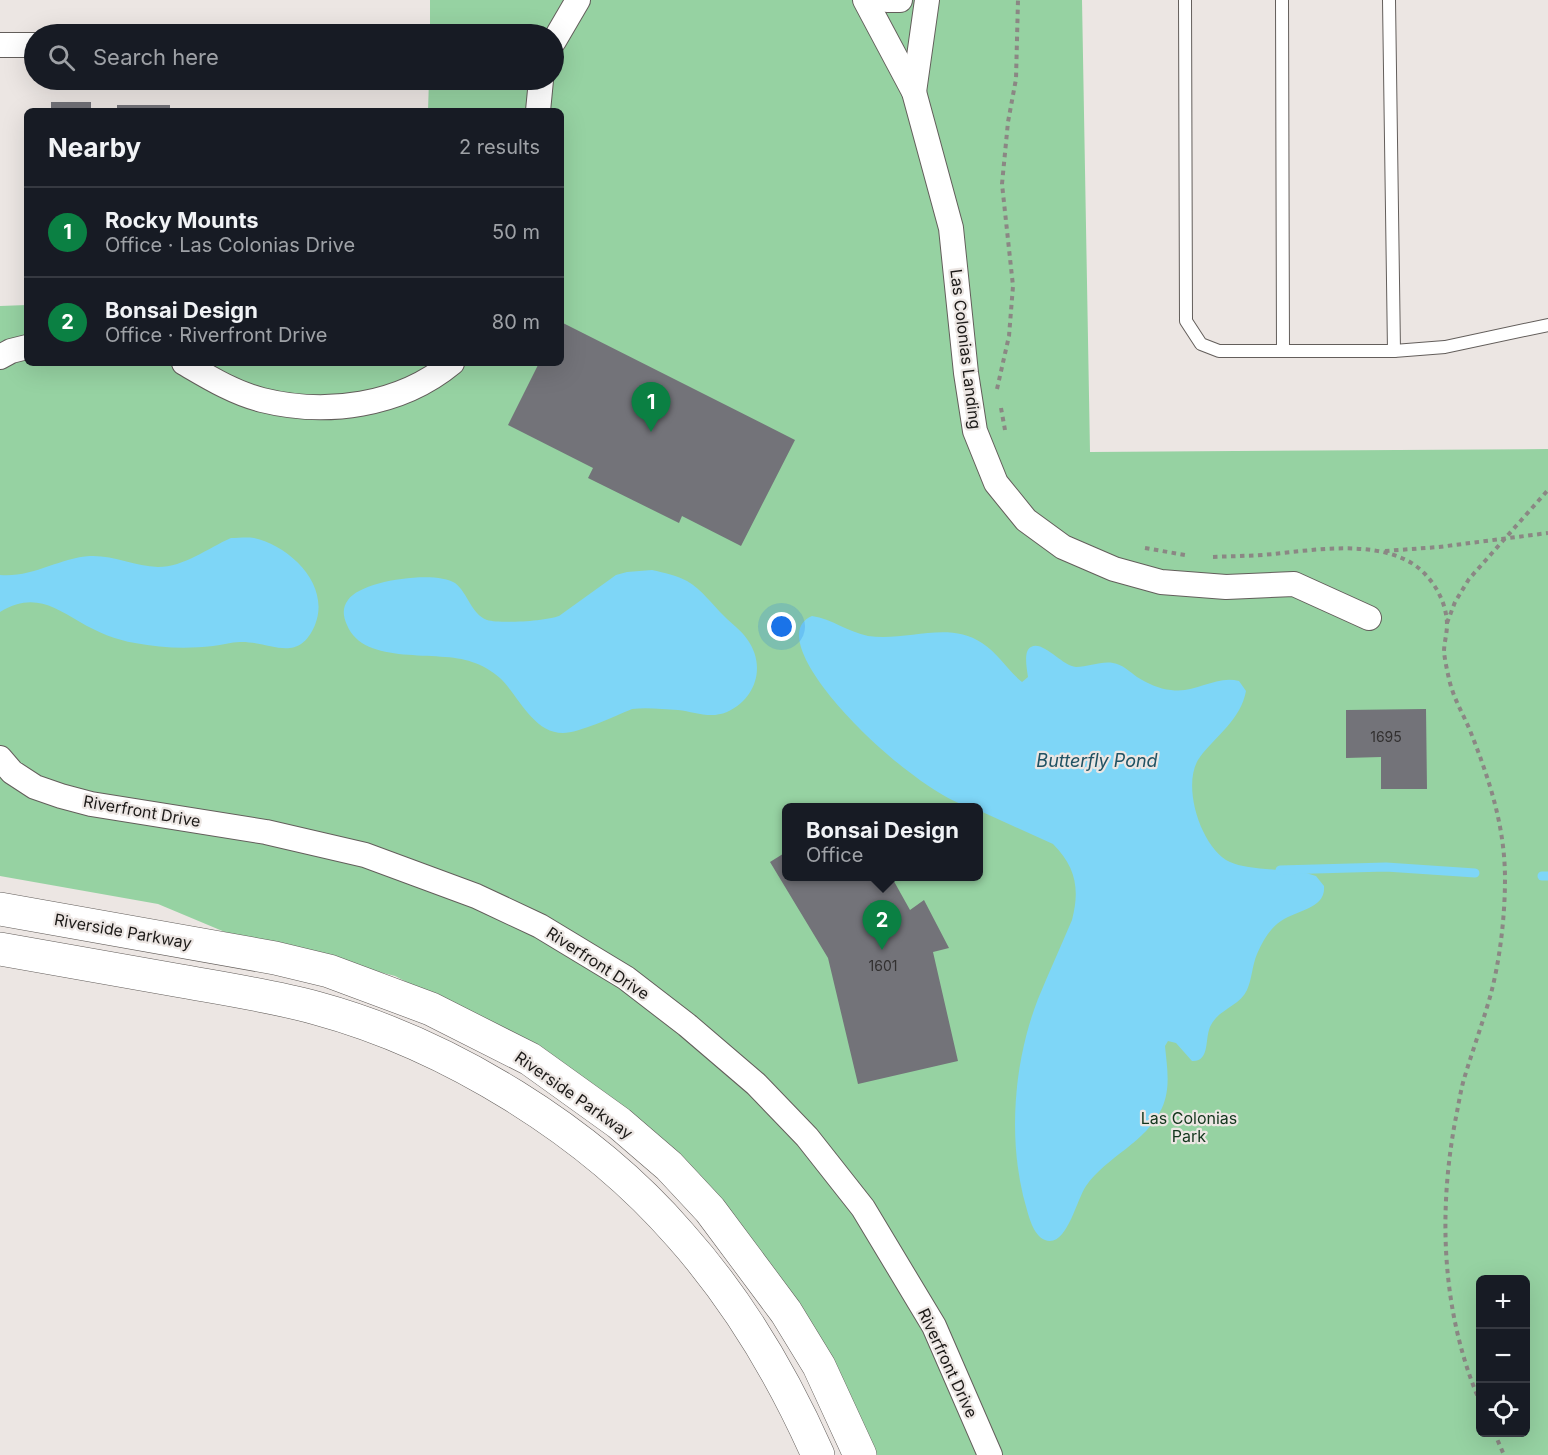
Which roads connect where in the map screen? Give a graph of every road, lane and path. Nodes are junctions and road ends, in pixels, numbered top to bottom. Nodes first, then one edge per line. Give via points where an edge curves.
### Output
1 (578, 0) edge
2 (865, 0) edge
3 (887, 0) edge
4 (900, 0) edge
5 (927, 0) edge
6 (1018, 0) edge
7 (1185, 0) edge
8 (1282, 0) edge
9 (1389, 0) edge
10 (564, 24) edge
11 (0, 45) edge
12 (24, 45) edge
13 (540, 90) edge
14 (914, 92) junction
15 (538, 108) edge
16 (1548, 325) edge
17 (24, 348) edge
18 (1283, 350) junction
19 (1394, 351) junction
20 (0, 357) edge
21 (188, 366) edge
22 (448, 366) edge
23 (1006, 436) dead end
24 (1548, 490) edge
25 (1548, 533) edge
26 (1505, 539) junction
27 (1137, 546) dead end
28 (1380, 551) junction
29 (1190, 556) dead end
30 (1213, 557) dead end
31 (1370, 618) dead end
32 (1447, 624) junction
33 (0, 758) edge
34 (0, 909) edge
35 (0, 949) edge
36 (1476, 1392) edge
37 (1496, 1437) edge
38 (818, 1455) edge
39 (860, 1455) edge
40 (990, 1455) edge
41 (1504, 1455) edge

1 - 10 street
2 - 14 street, Las Colonias Landing
3 - 4 street
5 - 14 street, Las Colonias Landing
6 - 23 path via 1016,79 1002,184 1013,286 1009,336 997,388
7 - 18 lane via 1186,321 1201,344 1219,351
8 - 18 lane
9 - 19 lane
11 - 12 street
13 - 15 street
14 - 31 street, Las Colonias Landing via 951,228 975,431 996,483 1026,520 1063,547 1114,569 1172,583 1226,587 1294,584
16 - 19 lane via 1445,347
17 - 20 street
18 - 19 lane
21 - 22 street via 261,400 329,408 364,404 421,385
24 - 26 path
25 - 26 path
26 - 28 path
26 - 32 path via 1469,579
27 - 29 path
28 - 30 path via 1319,548
28 - 32 path via 1408,561 1430,580 1439,593
32 - 36 path via 1444,650 1452,692 1492,786 1503,837 1505,880 1491,995 1463,1082 1450,1151 1446,1202 1446,1257 1455,1323
33 - 40 street, Riverfront Drive via 12,772 35,787 81,801 266,832 365,855 476,896 540,926 626,978 756,1084 807,1137 863,1208 934,1326
34 - 39 main road, Riverside Parkway via 329,971 431,1009 530,1059 619,1123 669,1166 710,1210 786,1312 819,1366
35 - 38 main road via 267,996 318,1009 416,1045 509,1092 594,1154 681,1235 754,1334 785,1384
37 - 41 path

